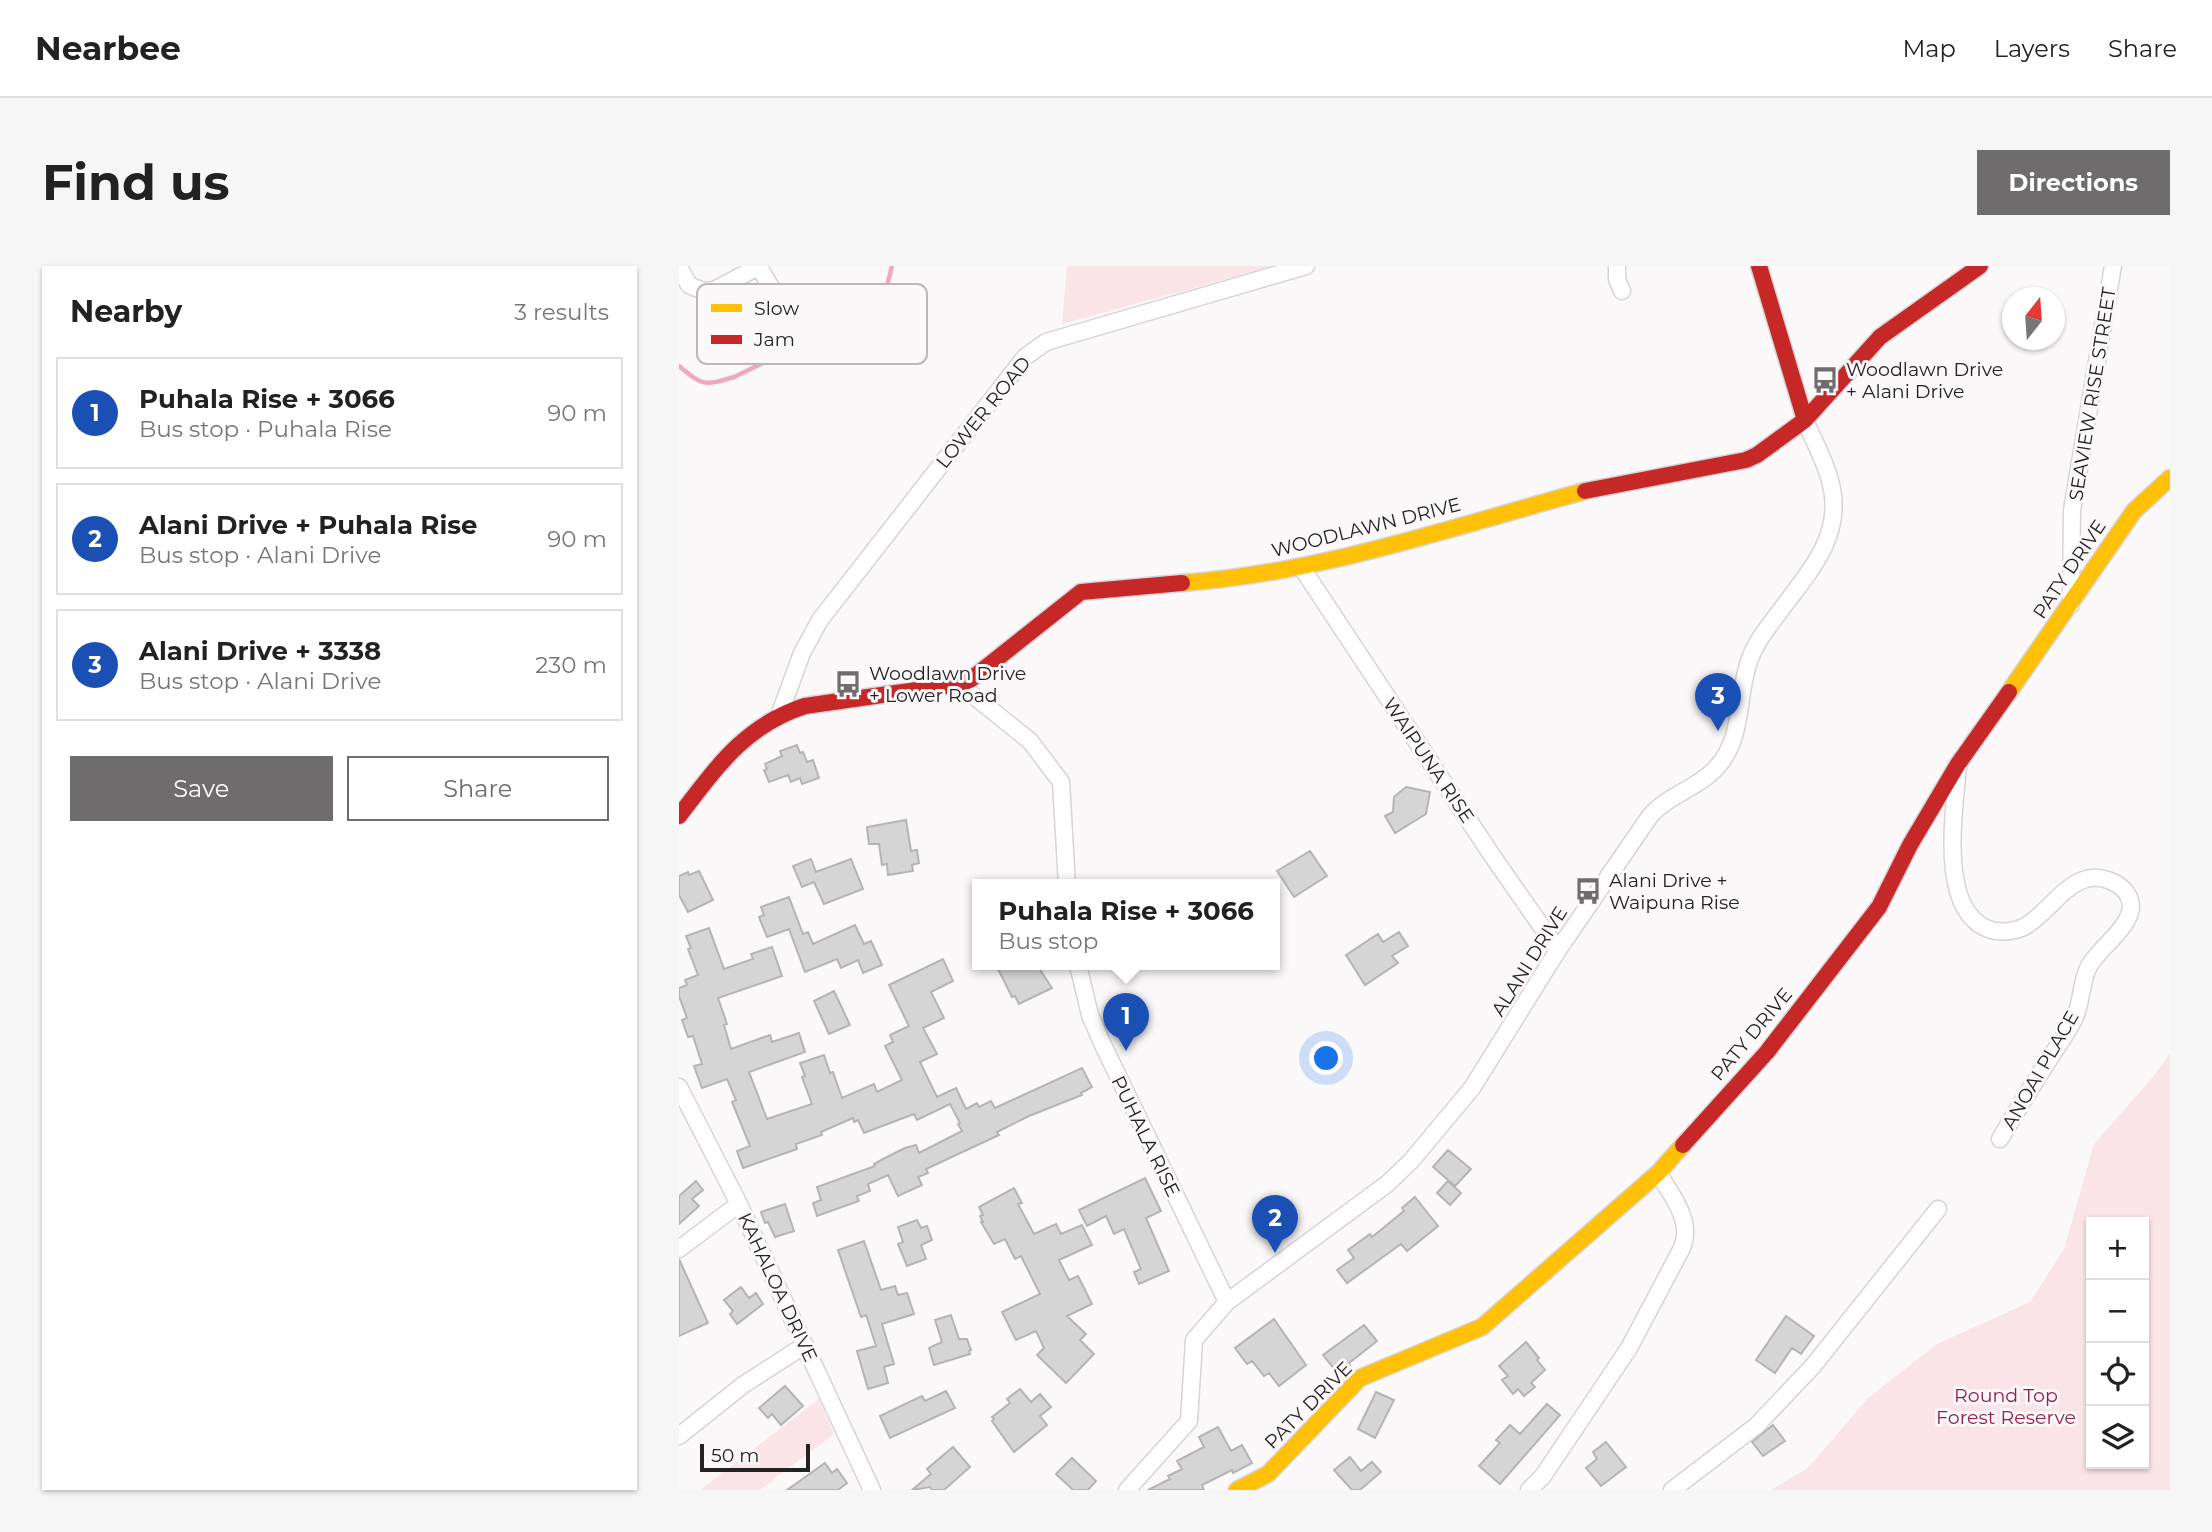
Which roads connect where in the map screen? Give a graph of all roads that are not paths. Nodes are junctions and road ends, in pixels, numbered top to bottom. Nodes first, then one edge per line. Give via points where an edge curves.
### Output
1 (760, 266) edge
2 (1306, 266) edge
3 (1617, 266) edge
4 (1759, 266) edge
5 (1980, 266) edge
6 (2113, 266) edge
7 (679, 268) edge
8 (726, 284) edge
9 (770, 284) edge
10 (697, 288) edge
11 (1622, 291) dead end
12 (1805, 420) junction
13 (2170, 478) edge
14 (1302, 568) junction
15 (2071, 606) junction
16 (959, 684) junction
17 (780, 713) junction
18 (1958, 764) junction
19 (679, 816) edge
20 (1067, 879) edge
21 (1559, 950) junction
22 (1080, 970) edge
23 (679, 1087) edge
24 (2000, 1139) dead end
25 (1658, 1173) junction
26 (739, 1204) junction
27 (1938, 1209) dead end
28 (679, 1249) edge
29 (1227, 1302) junction
30 (805, 1345) junction
31 (679, 1436) edge
32 (872, 1490) edge
33 (1127, 1490) edge
34 (1237, 1490) edge
35 (1529, 1490) edge
36 (1672, 1490) edge

1 - 8 street
1 - 9 street
2 - 17 street, LOWER ROAD via 1046,341 1024,357 820,620
3 - 11 street
4 - 12 street, ALANI DRIVE
5 - 12 street, WOODLAWN DRIVE via 1880,337
6 - 15 street, SEAVIEW RISE STREET via 2072,510
7 - 10 street via 689,285
12 - 14 street, WOODLAWN DRIVE via 1746,460 1607,485
12 - 21 street, ALANI DRIVE via 1832,487 1833,517 1826,546 1756,645 1746,669 1734,738 1724,758 1709,775 1665,801 1650,816
13 - 15 street, PATY DRIVE via 2134,510
14 - 16 street, WOODLAWN DRIVE via 1227,580 1080,592
14 - 21 street, WAIPUNA RISE
15 - 18 street, PATY DRIVE
16 - 17 street, WOODLAWN DRIVE
16 - 20 street via 1030,741 1061,782
17 - 19 street, WOODLAWN DRIVE via 747,735 723,759
18 - 24 street, ANOAI PLACE via 1954,871 1965,909 1978,923 1996,931 2022,928 2078,883 2093,877 2117,884 2131,907 2089,967 2075,1017
18 - 25 street, PATY DRIVE via 1879,907 1767,1052
21 - 29 street, ALANI DRIVE via 1472,1088 1411,1161 1387,1184
22 - 29 street, PUHALA RISE via 1090,1015 1103,1045
23 - 26 street, KAHALOA DRIVE
25 - 34 street, PATY DRIVE via 1482,1327 1360,1378 1269,1474
25 - 35 street via 1684,1220 1682,1248 1629,1348
26 - 28 street
26 - 30 street, KAHALOA DRIVE
27 - 36 street via 1813,1366 1756,1426
29 - 33 street, ALANI DRIVE via 1194,1340 1189,1421
30 - 31 street via 743,1385
30 - 32 street, KAHALOA DRIVE

